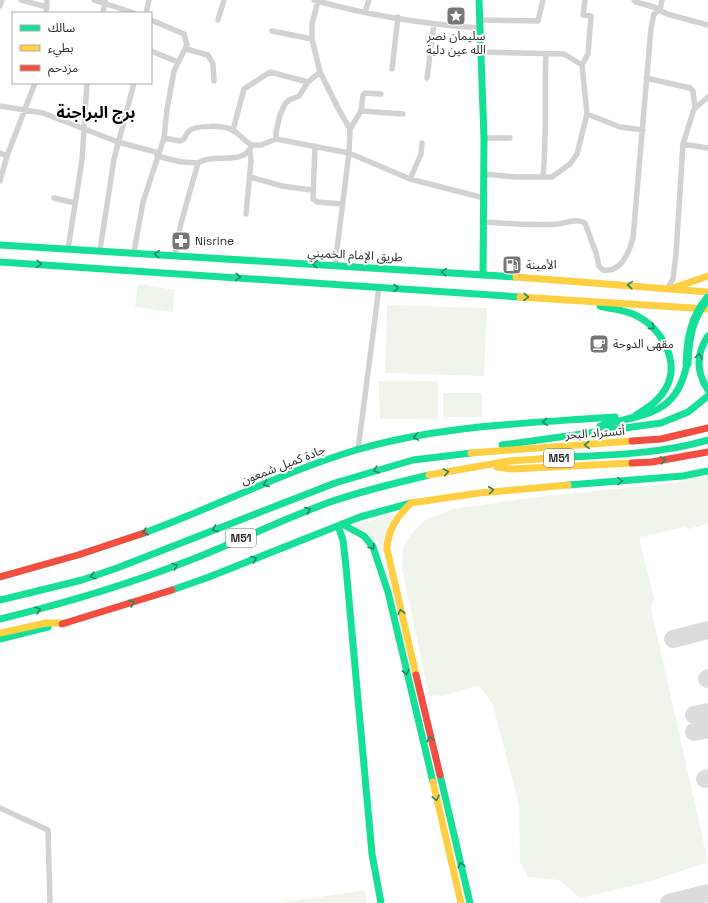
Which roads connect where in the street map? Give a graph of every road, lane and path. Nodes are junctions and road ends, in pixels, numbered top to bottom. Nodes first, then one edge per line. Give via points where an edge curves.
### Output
1 (2, 0) edge
2 (21, 0) edge
3 (47, 0) edge
4 (94, 0) edge
5 (149, 0) edge
6 (224, 0) edge
7 (369, 0) edge
8 (479, 0) edge
9 (543, 0) edge
10 (585, 0) edge
11 (634, 0) edge
12 (662, 0) edge
13 (316, 1) edge
14 (105, 2) edge
15 (0, 6) edge
16 (47, 10) edge
17 (660, 10) junction
18 (103, 12) edge
19 (131, 12) edge
20 (146, 12) edge
21 (365, 12) junction
22 (398, 17) junction
23 (218, 20) dead end
24 (152, 23) edge
25 (708, 23) edge
26 (434, 24) junction
27 (479, 24) junction
28 (272, 31) dead end
29 (312, 39) junction
30 (186, 49) junction
31 (152, 51) edge
32 (479, 52) junction
33 (546, 54) junction
34 (178, 62) junction
35 (582, 65) junction
36 (392, 69) dead end
37 (320, 72) junction
38 (428, 78) dead end
39 (646, 78) junction
40 (214, 81) dead end
41 (308, 82) junction
42 (35, 84) edge
43 (87, 84) edge
44 (134, 84) edge
45 (381, 94) dead end
46 (708, 97) edge
47 (0, 106) edge
48 (695, 108) junction
49 (24, 109) junction
50 (361, 111) junction
51 (402, 114) dead end
52 (587, 114) junction
53 (84, 129) junction
54 (350, 129) junction
55 (234, 130) junction
56 (643, 130) junction
57 (164, 138) junction
58 (484, 138) junction
59 (510, 138) dead end
60 (276, 139) junction
61 (118, 142) junction
62 (422, 143) dead end
63 (683, 144) junction
64 (252, 145) junction
65 (316, 146) junction
66 (708, 148) edge
67 (250, 152) junction
68 (0, 153) edge
69 (158, 154) junction
70 (349, 154) junction
71 (7, 156) junction
72 (198, 163) junction
73 (484, 174) junction
74 (250, 177) junction
75 (543, 177) junction
76 (410, 179) junction
77 (0, 181) edge
78 (312, 190) junction
79 (54, 198) dead end
80 (484, 198) junction
81 (75, 203) junction
82 (342, 204) junction
83 (246, 214) dead end
84 (484, 222) junction
85 (0, 245) edge
86 (68, 249) junction
87 (100, 250) junction
88 (134, 252) junction
89 (178, 256) junction
90 (217, 259) junction
91 (0, 262) edge
92 (335, 265) junction
93 (181, 274) junction
94 (483, 275) junction
95 (216, 276) junction
96 (708, 276) edge
97 (708, 282) edge
98 (645, 286) junction
99 (379, 287) junction
100 (668, 289) junction
101 (708, 292) edge
102 (708, 298) edge
103 (591, 301) junction
104 (644, 304) junction
105 (708, 309) edge
106 (708, 336) edge
107 (708, 390) edge
108 (708, 396) edge
109 (633, 416) junction
110 (708, 428) edge
111 (594, 431) junction
112 (708, 441) edge
113 (358, 450) junction
114 (483, 452) junction
115 (708, 452) edge
116 (485, 464) junction
117 (708, 470) edge
118 (411, 503) junction
119 (340, 525) junction
120 (0, 577) edge
121 (0, 600) edge
122 (0, 619) edge
123 (66, 623) junction
124 (0, 633) edge
125 (0, 639) edge
126 (0, 808) edge
127 (50, 903) edge
128 (381, 903) edge
129 (461, 903) edge
130 (470, 903) edge

1 - 15 street
2 - 16 street
3 - 16 street
4 - 14 street
5 - 20 street
6 - 23 street
7 - 21 street
8 - 27 main road
9 - 27 street via 538,21
10 - 35 street via 583,15 591,16 588,54
11 - 17 street
12 - 17 street
13 - 21 street
13 - 29 street
14 - 18 street
14 - 19 street
17 - 25 street via 667,14
17 - 39 street via 654,14 652,20
21 - 22 street
22 - 26 street
22 - 36 street
24 - 30 street via 184,34
26 - 27 street
26 - 38 street
27 - 32 main road
28 - 29 street
29 - 37 street
30 - 34 street
30 - 40 street via 208,55 213,64
31 - 34 street
32 - 33 street
32 - 58 main road
33 - 35 street via 564,54
33 - 75 street via 546,141
34 - 57 street via 167,109
35 - 52 street
37 - 41 street
37 - 54 street
39 - 48 street via 690,88 693,91
39 - 56 street
41 - 55 street via 270,72 251,82 244,89
41 - 60 street via 299,96 285,104 280,115
42 - 49 street
43 - 53 street
44 - 61 street
45 - 50 street via 365,93
46 - 48 street
47 - 49 street
48 - 63 street
49 - 53 street via 44,113
49 - 71 street
50 - 51 street
50 - 54 street
52 - 56 street via 620,127
52 - 75 street via 577,154 560,172 552,177
53 - 61 street
53 - 81 street
54 - 70 street
55 - 57 street via 204,127 190,130 182,140
55 - 64 street via 244,141
56 - 84 street via 634,238 625,258 618,266 608,271 599,266 585,223 581,221 559,224
57 - 69 street
58 - 59 street
58 - 73 main road
60 - 64 street via 261,145
60 - 65 street
61 - 69 street
61 - 87 street
62 - 76 street via 421,154
63 - 66 street
63 - 100 street via 676,254 673,279
64 - 67 street
65 - 70 street
65 - 78 street
67 - 72 street via 240,157 204,160
67 - 74 street
68 - 71 street
69 - 72 street via 181,162
69 - 88 street via 143,202
70 - 76 street
70 - 82 street
71 - 77 street
72 - 89 street via 181,223
73 - 75 street
73 - 80 main road
74 - 78 street
74 - 83 street
76 - 80 street
78 - 82 street via 314,200
79 - 81 street
80 - 84 main road
81 - 86 street
82 - 92 street
84 - 94 main road
85 - 86 main road, طريق الإمام الخميني
86 - 87 main road, طريق الإمام الخميني
87 - 88 main road, طريق الإمام الخميني
89 -> 88 main road, طريق الإمام الخميني
89 - 90 main road, طريق الإمام الخميني
89 - 93 main road via 189,261 191,265 188,271
92 -> 90 main road, طريق الإمام الخميني
90 - 95 main road via 210,260 205,265 206,271
91 -> 93 main road
94 -> 92 main road, طريق الإمام الخميني
93 - 95 main road
98 -> 94 main road, طريق الإمام الخميني
95 -> 99 main road
96 - 100 main road
97 - 100 main road
98 - 100 main road, طريق الإمام الخميني
98 - 104 main road via 651,296
99 -> 103 main road
99 - 113 street
100 - 101 main road, طريق الإمام الخميني
102 - 109 main road, bridge via 702,304 690,328 686,376 677,396 652,413
103 - 104 main road
103 -> 109 main road via 637,316 658,331 666,344 672,363 665,389 658,400
104 - 105 main road
107 -> 106 main road via 701,379 698,360
108 - 111 main road via 677,418 638,427
109 - 111 main road via 600,425
109 -> 113 main road, جادة كميل شمعون via 454,430
110 -> 114 main road, أتستراد البحر / M51 via 661,439
111 - 114 main road via 511,443
112 - 116 main road, أتستراد البحر / M51 via 633,453
113 -> 120 main road, جادة كميل شمعون via 319,463 155,529 56,562
114 -> 121 main road, M51 via 413,460 378,469 117,568 82,580
116 -> 115 main road via 512,469 632,464
122 -> 116 main road, M51 via 115,588 337,499 414,478
118 -> 117 main road via 456,494 683,476
118 - 119 main road via 360,516
130 -> 118 main road via 388,557 387,537 390,528 398,515
123 -> 119 main road via 195,582
119 - 128 main road via 346,560 372,854
119 -> 129 main road via 364,536 377,554
123 - 124 main road via 46,623
123 - 125 main road
126 - 127 street via 48,830

